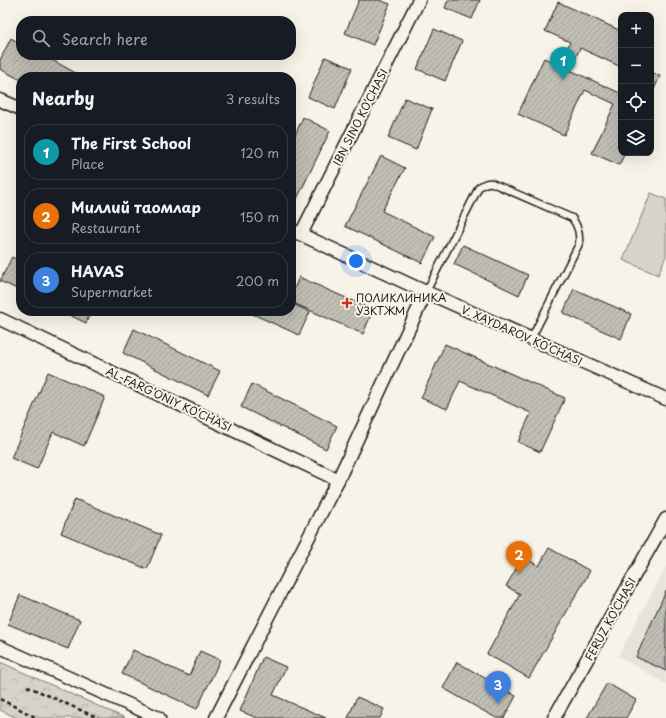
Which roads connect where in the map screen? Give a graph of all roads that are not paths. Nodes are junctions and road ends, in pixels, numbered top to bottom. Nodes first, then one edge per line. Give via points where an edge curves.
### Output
1 (419, 0) edge
2 (0, 100) edge
3 (16, 108) edge
4 (296, 232) edge
5 (426, 292) junction
6 (0, 319) edge
7 (531, 339) junction
8 (666, 399) edge
9 (338, 480) junction
10 (666, 519) edge
11 (0, 647) edge
12 (159, 718) edge
13 (216, 718) edge
14 (554, 718) edge

1 - 4 street, IBN SINO KO‘CHASI
2 - 3 street
4 - 5 street, V. XAYDAROV KO‘CHASI
5 - 7 street, V. XAYDAROV KO‘CHASI
5 - 7 lane via 479,187 483,184 492,183 572,218 580,235 579,244
5 - 9 street
6 - 9 street, AL-FARG‘ONIY KO‘CHASI
7 - 8 street, V. XAYDAROV KO‘CHASI
9 - 13 street
10 - 14 street, FERUZ KO‘CHASI
11 - 12 street

